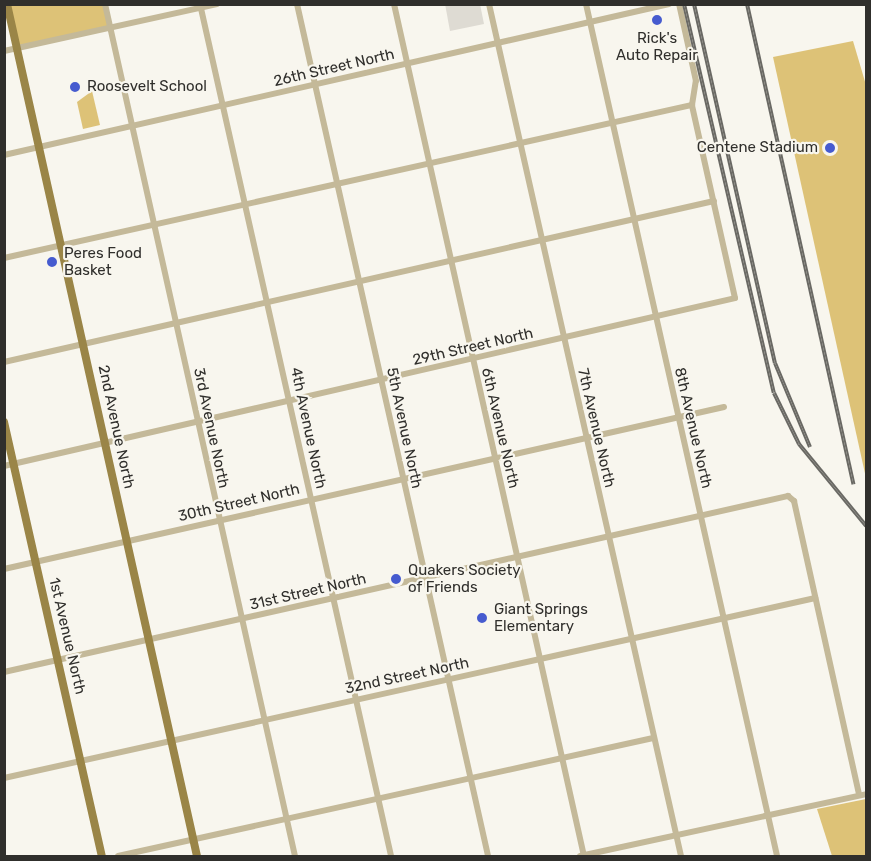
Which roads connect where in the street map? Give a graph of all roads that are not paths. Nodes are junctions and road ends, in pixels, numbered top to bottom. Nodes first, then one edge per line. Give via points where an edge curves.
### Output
1 (8, 4) edge
2 (105, 4) edge
3 (217, 4) edge
4 (297, 4) edge
5 (394, 4) edge
6 (489, 4) edge
7 (586, 4) edge
8 (669, 4) edge
9 (679, 4) edge
10 (201, 6) edge
11 (590, 22) junction
12 (110, 28) junction
13 (498, 43) junction
14 (18, 48) junction
15 (4, 51) edge
16 (407, 64) junction
17 (315, 85) junction
18 (692, 105) junction
19 (225, 106) junction
20 (612, 121) junction
21 (132, 126) junction
22 (520, 142) junction
23 (39, 147) junction
24 (4, 155) edge
25 (429, 163) junction
26 (337, 183) junction
27 (714, 201) junction
28 (246, 203) junction
29 (635, 220) junction
30 (153, 225) junction
31 (542, 240) junction
32 (62, 246) junction
33 (4, 258) edge
34 (452, 262) junction
35 (359, 283) junction
36 (268, 302) junction
37 (656, 318) junction
38 (176, 324) junction
39 (564, 339) junction
40 (85, 344) junction
41 (472, 360) junction
42 (4, 362) edge
43 (381, 380) junction
44 (290, 401) junction
45 (724, 407) dead end
46 (678, 417) junction
47 (4, 422) edge
48 (197, 422) junction
49 (586, 437) junction
50 (105, 443) junction
51 (494, 459) junction
52 (14, 464) junction
53 (4, 466) edge
54 (403, 479) junction
55 (311, 499) junction
56 (701, 515) junction
57 (219, 520) junction
58 (608, 536) junction
59 (127, 541) junction
60 (516, 556) junction
61 (36, 562) junction
62 (4, 569) edge
63 (425, 577) junction
64 (334, 597) junction
65 (815, 598) junction
66 (724, 617) junction
67 (242, 620) junction
68 (631, 639) junction
69 (150, 640) junction
70 (540, 659) junction
71 (58, 660) junction
72 (4, 672) edge
73 (448, 679) junction
74 (356, 699) junction
75 (265, 720) junction
76 (653, 738) junction
77 (172, 741) junction
78 (562, 757) junction
79 (81, 761) junction
80 (4, 778) edge
81 (470, 778) junction
82 (863, 795) edge
83 (378, 799) junction
84 (768, 815) junction
85 (287, 819) junction
86 (676, 835) junction
87 (193, 840) junction
88 (102, 856) edge
89 (118, 856) edge
90 (197, 856) edge
91 (295, 856) edge
92 (391, 856) edge
93 (488, 856) edge
94 (582, 856) edge
95 (681, 856) edge
96 (777, 856) edge

1 - 14 main road, 2nd Avenue North
2 - 12 street, 3rd Avenue North
3 - 10 street
4 - 17 street, 5th Avenue North
5 - 16 street, 6th Avenue North
6 - 13 street, 7th Avenue North
7 - 11 street, 8th Avenue North
8 - 11 street, 26th Street North
9 - 18 street via 696,81
10 - 12 street
10 - 19 street, 4th Avenue North
11 - 13 street, 26th Street North
11 - 20 street, 8th Avenue North
12 - 14 street
12 - 21 street, 3rd Avenue North
13 - 16 street, 26th Street North
13 - 22 street, 7th Avenue North
14 - 15 street
14 - 23 main road, 2nd Avenue North
16 - 17 street, 26th Street North
16 - 25 street, 6th Avenue North
17 - 19 street, 26th Street North
17 - 26 street, 5th Avenue North
18 - 20 street
18 - 27 street
19 - 21 street, 26th Street North
19 - 28 street, 4th Avenue North
20 - 22 street
20 - 29 street, 8th Avenue North
21 - 23 street, 26th Street North
21 - 30 street, 3rd Avenue North
22 - 25 street
22 - 31 street, 7th Avenue North
23 - 24 street, 26th Street North
23 - 32 main road, 2nd Avenue North
25 - 26 street
25 - 34 street, 6th Avenue North
26 - 28 street
26 - 35 street, 5th Avenue North
27 - 29 street
27 - 37 street, 29th Street North via 735,298
28 - 30 street
28 - 36 street, 4th Avenue North
29 - 31 street
29 - 37 street, 8th Avenue North
30 - 32 street
30 - 38 street, 3rd Avenue North
31 - 34 street
31 - 39 street, 7th Avenue North
32 - 33 street
32 - 40 main road, 2nd Avenue North
34 - 35 street
34 - 41 street, 6th Avenue North
35 - 36 street
35 - 43 street, 5th Avenue North
36 - 38 street
36 - 44 street, 4th Avenue North
37 - 39 street, 29th Street North
37 - 46 street, 8th Avenue North
38 - 40 street
38 - 48 street, 3rd Avenue North
39 - 41 street, 29th Street North
39 - 49 street, 7th Avenue North
40 - 42 street
40 - 50 main road, 2nd Avenue North
41 - 43 street, 29th Street North
41 - 51 street, 6th Avenue North
43 - 44 street, 29th Street North
43 - 54 street, 5th Avenue North
44 - 48 street, 29th Street North
44 - 55 street, 4th Avenue North
45 - 46 street, 30th Street North
46 - 49 street, 30th Street North
46 - 56 street, 8th Avenue North
47 - 52 main road, 1st Avenue North
48 - 50 street, 29th Street North
48 - 57 street, 3rd Avenue North
49 - 51 street, 30th Street North
49 - 58 street, 7th Avenue North
50 - 52 street, 29th Street North
50 - 59 main road, 2nd Avenue North
51 - 54 street, 30th Street North
51 - 60 street, 6th Avenue North
52 - 53 street, 29th Street North
52 - 61 main road, 1st Avenue North
54 - 55 street, 30th Street North
54 - 63 street, 5th Avenue North
55 - 57 street, 30th Street North
55 - 64 street, 4th Avenue North
56 - 58 street, 31st Street North
56 - 65 street, 31st Street North via 792,498
56 - 66 street, 8th Avenue North
57 - 59 street, 30th Street North
57 - 67 street, 3rd Avenue North
58 - 60 street, 31st Street North
58 - 68 street, 7th Avenue North
59 - 61 street, 30th Street North
59 - 69 main road, 2nd Avenue North
60 - 63 street, 31st Street North
60 - 70 street, 6th Avenue North
61 - 62 street, 30th Street North
61 - 71 main road, 1st Avenue North
63 - 64 street, 31st Street North
63 - 73 street, 5th Avenue North
64 - 67 street, 31st Street North
64 - 74 street, 4th Avenue North
65 - 66 street, 32nd Street North
65 - 82 street
66 - 68 street, 32nd Street North
66 - 84 street, 8th Avenue North
67 - 69 street, 31st Street North
67 - 75 street, 3rd Avenue North
68 - 70 street, 32nd Street North
68 - 76 street, 7th Avenue North
69 - 71 street, 31st Street North
69 - 77 main road, 2nd Avenue North
70 - 73 street, 32nd Street North
70 - 78 street, 6th Avenue North
71 - 72 street, 31st Street North
71 - 79 main road, 1st Avenue North
73 - 74 street, 32nd Street North
73 - 81 street, 5th Avenue North
74 - 75 street, 32nd Street North
74 - 83 street, 4th Avenue North
75 - 77 street, 32nd Street North
75 - 85 street, 3rd Avenue North
76 - 78 street
76 - 86 street, 7th Avenue North
77 - 79 street, 32nd Street North
77 - 87 main road, 2nd Avenue North
78 - 81 street
78 - 94 street, 6th Avenue North
79 - 80 street, 32nd Street North
79 - 88 main road, 1st Avenue North
81 - 83 street
81 - 93 street, 5th Avenue North
82 - 84 street
83 - 85 street
83 - 92 street, 4th Avenue North
84 - 86 street
84 - 96 street, 8th Avenue North
85 - 87 street
85 - 91 street, 3rd Avenue North
86 - 94 street
86 - 95 street, 7th Avenue North
87 - 89 street
87 - 90 main road, 2nd Avenue North

